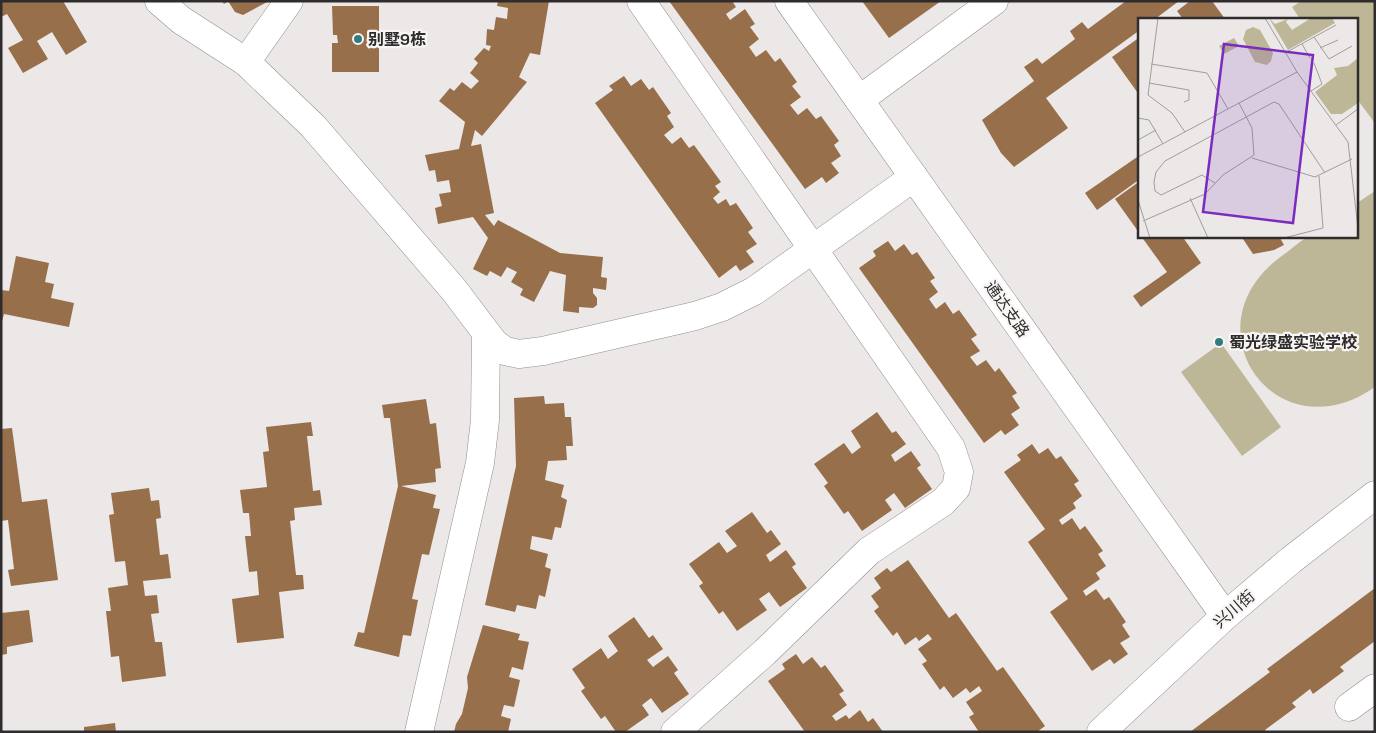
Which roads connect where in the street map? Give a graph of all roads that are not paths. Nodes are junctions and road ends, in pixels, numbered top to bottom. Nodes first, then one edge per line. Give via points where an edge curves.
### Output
1 (159, 1) edge
2 (289, 1) edge
3 (641, 1) edge
4 (789, 1) edge
5 (994, 1) edge
6 (177, 10) edge
7 (246, 62) junction
8 (859, 100) junction
9 (914, 178) junction
10 (812, 250) junction
11 (486, 334) junction
12 (519, 354) junction
13 (486, 391) junction
14 (1370, 508) edge
15 (1225, 616) junction
16 (1375, 688) edge
17 (1348, 707) dead end
18 (419, 732) edge
19 (675, 732) edge
20 (1101, 732) edge

1 - 6 street
2 - 7 street
3 - 10 street
4 - 8 street, 通达支路
5 - 8 street
6 - 7 street
7 - 11 street via 313,126 454,290
8 - 9 street, 通达支路
9 - 10 street
9 - 15 street, 通达支路
10 - 12 street via 754,291 722,307 695,316
10 - 19 street via 951,448 958,472 956,488 944,502 869,551 765,652
11 - 12 street via 505,351
11 - 13 street
12 - 13 street via 494,371
13 - 18 street via 480,464
14 - 15 street, 兴川街
15 - 20 street, 兴川街
16 - 17 street

